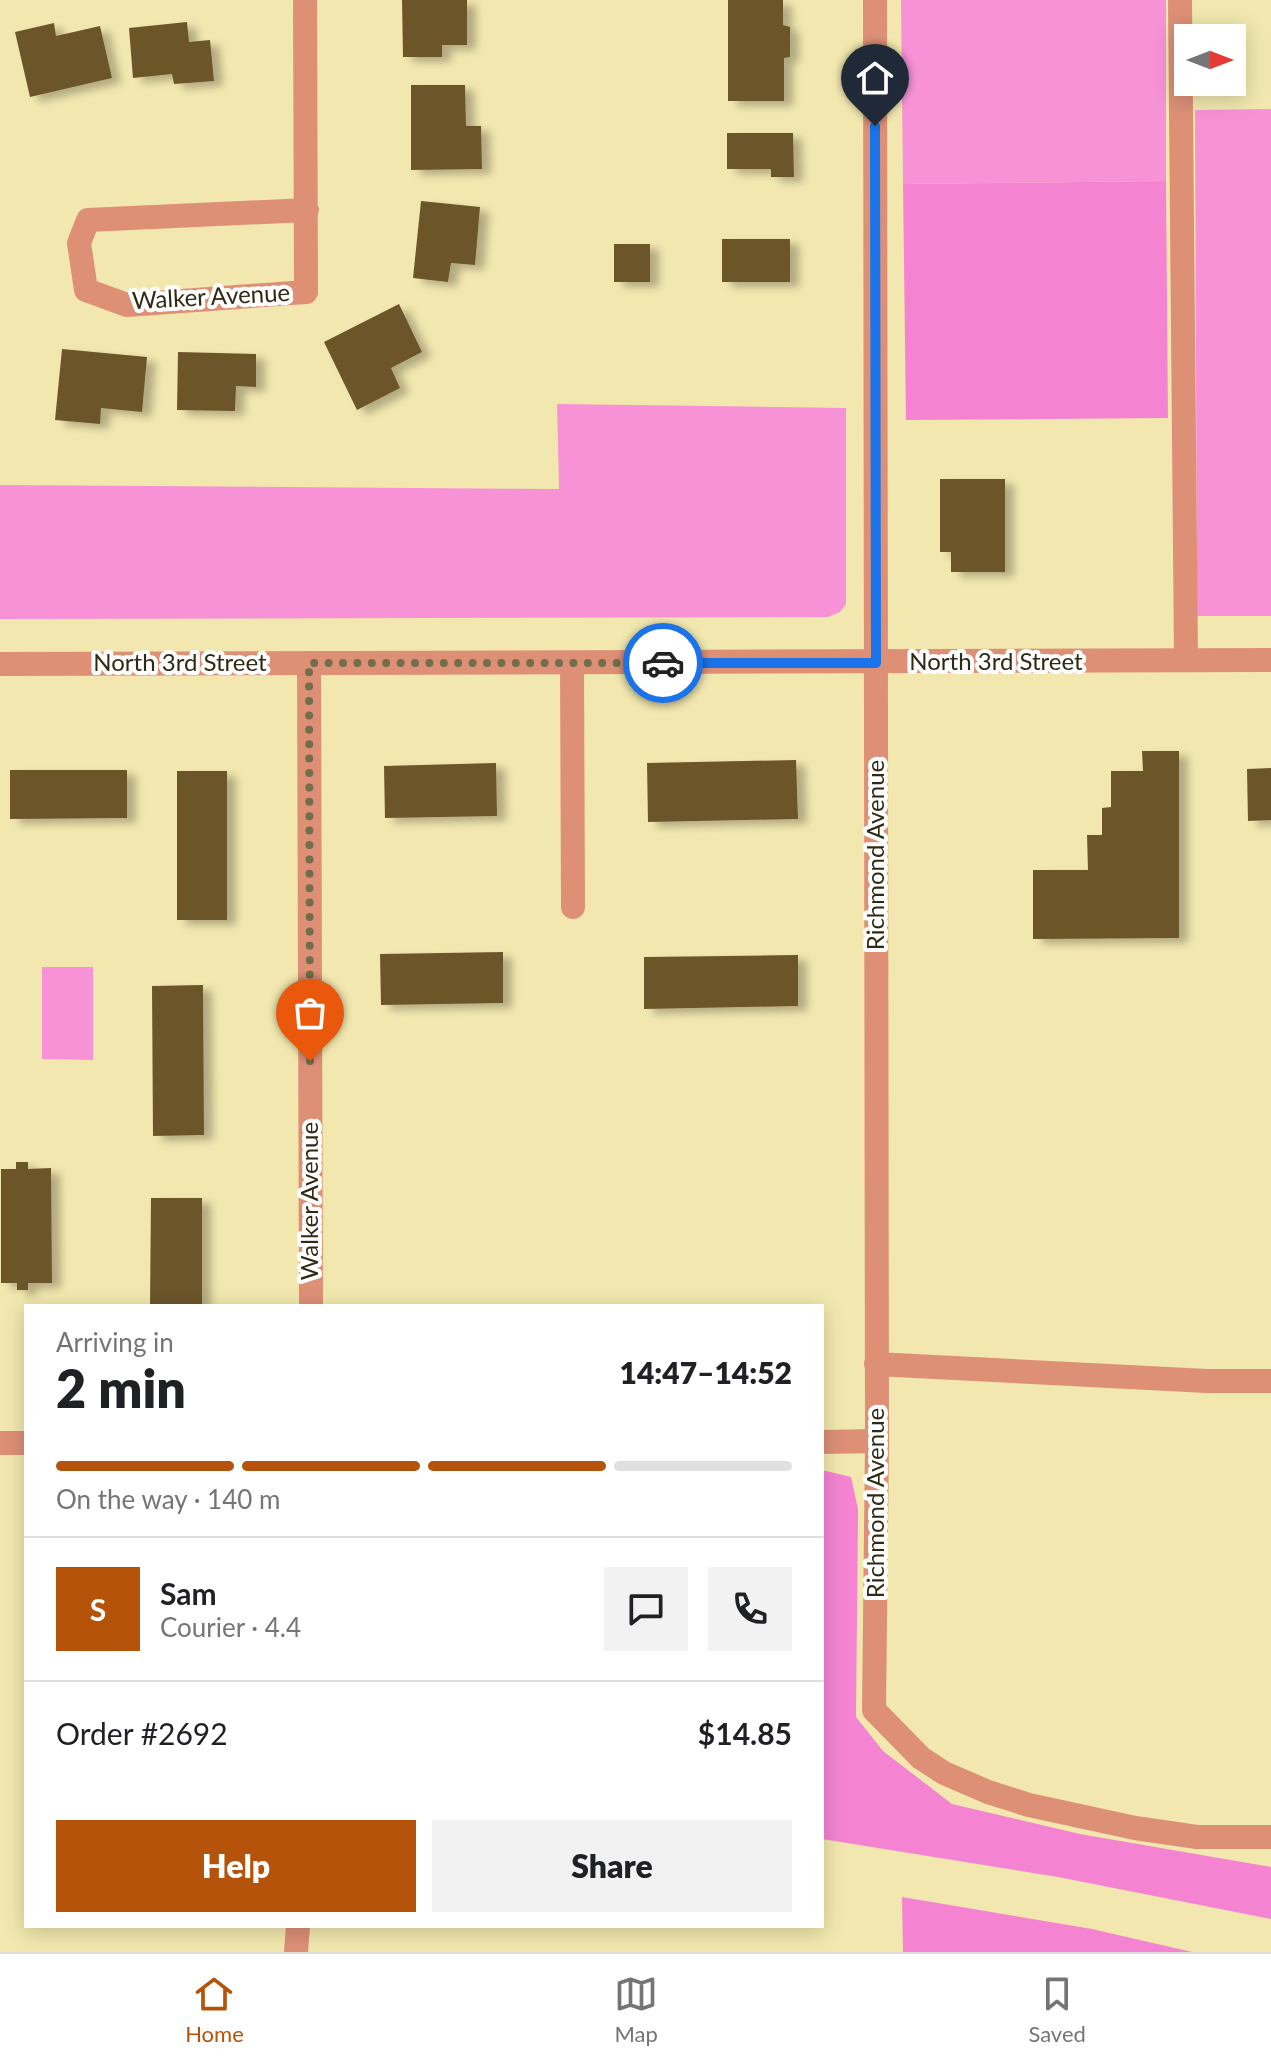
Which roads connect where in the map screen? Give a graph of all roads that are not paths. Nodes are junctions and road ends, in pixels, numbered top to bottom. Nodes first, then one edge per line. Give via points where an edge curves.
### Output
1 (305, 0) edge
2 (875, 0) edge
3 (1180, 0) edge
4 (307, 210) junction
5 (1186, 660) junction
6 (1271, 660) edge
7 (309, 663) junction
8 (572, 663) junction
9 (876, 663) junction
10 (0, 664) edge
11 (573, 907) dead end
12 (311, 1304) edge
13 (876, 1364) junction
14 (1271, 1381) edge
15 (877, 1441) junction
16 (824, 1442) edge
17 (0, 1443) edge
18 (24, 1443) edge
19 (1271, 1837) edge
20 (298, 1928) edge
21 (296, 1952) edge

1 - 4 street, Walker Avenue
2 - 9 street, Richmond Avenue
3 - 5 street
4 - 4 street, Walker Avenue via 306,292 127,305 86,290 79,243 88,220
5 - 6 street, North 3rd Street
5 - 9 street, North 3rd Street
7 - 8 street, North 3rd Street
7 - 10 street, North 3rd Street
7 - 12 street, Walker Avenue
8 - 9 street, North 3rd Street
8 - 11 street
9 - 13 street, Richmond Avenue
13 - 14 street
13 - 15 street, Richmond Avenue
15 - 16 street
15 - 19 street, Richmond Avenue via 874,1710 921,1758 944,1773 1029,1805 1197,1837
17 - 18 street
20 - 21 street

